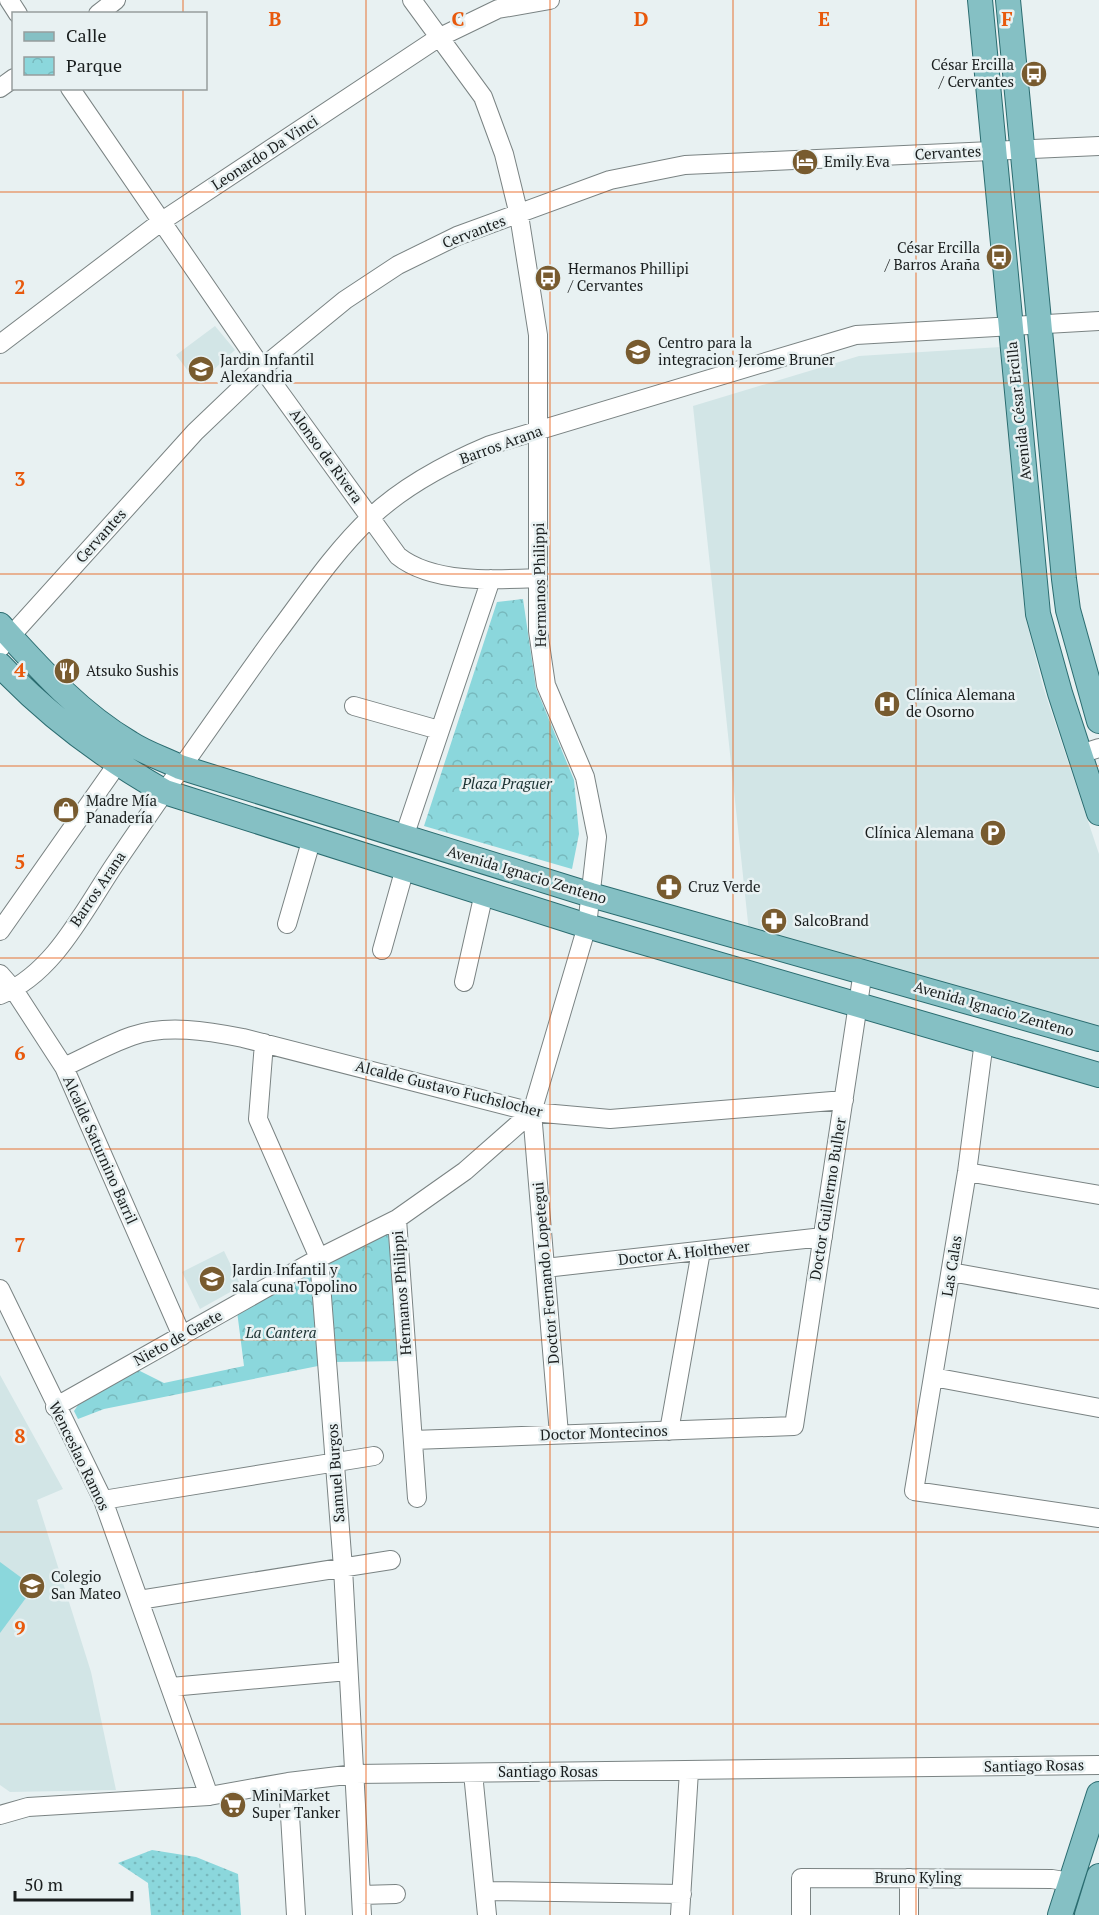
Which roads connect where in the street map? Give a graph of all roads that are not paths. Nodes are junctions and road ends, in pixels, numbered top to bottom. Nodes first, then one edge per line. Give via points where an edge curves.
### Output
1 (116, 0) edge
2 (412, 0) edge
3 (549, 0) edge
4 (980, 0) edge
5 (1008, 0) edge
6 (101, 12) edge
7 (438, 38) junction
8 (71, 90) edge
9 (1099, 146) edge
10 (1021, 149) junction
11 (994, 151) junction
12 (519, 215) junction
13 (162, 221) junction
14 (1099, 321) edge
15 (1038, 325) junction
16 (1011, 327) junction
17 (0, 344) edge
18 (262, 368) junction
19 (540, 430) junction
20 (370, 518) junction
21 (538, 578) junction
22 (490, 579) junction
23 (4, 637) edge
24 (0, 665) edge
25 (354, 706) dead end
26 (1099, 721) edge
27 (439, 730) junction
28 (130, 744) junction
29 (1089, 751) edge
30 (117, 765) junction
31 (180, 767) junction
32 (165, 792) junction
33 (1099, 813) edge
34 (404, 837) junction
35 (312, 838) junction
36 (405, 868) junction
37 (484, 893) junction
38 (591, 895) junction
39 (287, 924) dead end
40 (586, 926) junction
41 (0, 931) edge
42 (774, 947) junction
43 (382, 950) dead end
44 (863, 971) junction
45 (0, 974) edge
46 (766, 978) junction
47 (464, 982) dead end
48 (7, 993) edge
49 (858, 1004) junction
50 (1099, 1039) edge
51 (984, 1041) junction
52 (264, 1043) junction
53 (64, 1067) junction
54 (1099, 1075) edge
55 (843, 1100) junction
56 (532, 1112) junction
57 (968, 1172) junction
58 (1099, 1195) edge
59 (397, 1219) junction
60 (823, 1237) junction
61 (701, 1251) junction
62 (320, 1258) junction
63 (545, 1268) junction
64 (951, 1272) junction
65 (0, 1289) edge
66 (1099, 1299) edge
67 (182, 1336) junction
68 (933, 1377) junction
69 (56, 1407) junction
70 (1099, 1408) edge
71 (794, 1426) joint
72 (669, 1431) junction
73 (560, 1434) junction
74 (413, 1440) junction
75 (374, 1456) dead end
76 (335, 1462) junction
77 (417, 1498) dead end
78 (103, 1500) junction
79 (1099, 1518) edge
80 (391, 1560) dead end
81 (343, 1568) junction
82 (139, 1600) junction
83 (348, 1671) junction
84 (171, 1687) junction
85 (1099, 1765) edge
86 (689, 1771) junction
87 (473, 1773) junction
88 (355, 1774) junction
89 (288, 1782) junction
90 (1099, 1794) edge
91 (209, 1796) junction
92 (0, 1815) edge
93 (909, 1878) junction
94 (486, 1892) junction
95 (1094, 1892) edge
96 (396, 1894) dead end
97 (682, 1894) junction
98 (361, 1895) junction
99 (1066, 1898) edge
100 (296, 1915) edge
101 (362, 1915) edge
102 (487, 1915) edge
103 (680, 1915) edge
104 (801, 1915) edge
105 (909, 1915) edge

1 - 6 street
2 - 7 street, Hermanos Philippi
3 - 7 street, Leonardo Da Vinci via 498,9
4 - 11 main road, Avenida César Ercilla
5 - 10 main road, Avenida César Ercilla
7 - 12 street, Hermanos Philippi via 483,97 504,154
7 - 13 street, Leonardo Da Vinci
8 - 13 street, Alonso de Rivera
9 - 10 street, Cervantes
10 - 11 street, Cervantes
10 - 15 main road, Avenida César Ercilla
11 - 12 street, Cervantes via 685,165 610,180
11 - 16 main road, Avenida César Ercilla
12 - 18 street, Cervantes via 457,236 398,265 345,300
12 - 19 street, Hermanos Philippi via 538,335
13 - 17 street, Leonardo Da Vinci
13 - 18 street, Alonso de Rivera
14 - 15 street, Barros Arana
15 - 16 street, Barros Arana
15 - 26 main road, Avenida César Ercilla via 1068,610
16 - 19 street, Barros Arana via 856,335
16 - 29 main road, Avenida César Ercilla via 1038,614
18 - 20 street, Alonso de Rivera
18 - 23 street, Cervantes via 195,432
19 - 20 street, Barros Arana via 490,445 443,466
19 - 21 street, Hermanos Philippi
20 - 22 street, Alonso de Rivera via 393,550 412,566 432,573
20 - 31 street, Barros Arana via 332,558
21 - 22 street, Alonso de Rivera
21 - 38 street, Hermanos Philippi via 538,631 546,685 585,777 597,837
22 - 27 street
23 - 28 main road, Avenida Ignacio Zenteno via 66,694
24 - 30 main road, Avenida Ignacio Zenteno via 47,711
25 - 27 street
27 - 34 street
28 - 30 street
28 - 31 main road, Avenida Ignacio Zenteno
29 - 33 main road, Avenida César Ercilla
30 - 32 main road, Avenida Ignacio Zenteno
30 - 41 street
31 - 32 street, Barros Arana
31 - 34 main road, Avenida Ignacio Zenteno
32 - 35 main road, Avenida Ignacio Zenteno
32 - 48 street, Barros Arana via 60,946 38,971
34 - 38 main road, Avenida Ignacio Zenteno
35 - 36 main road, Avenida Ignacio Zenteno
35 - 39 street
36 - 37 main road, Avenida Ignacio Zenteno
36 - 43 street
37 - 40 main road, Avenida Ignacio Zenteno
37 - 47 street
38 - 40 street, Hermanos Philippi
38 - 42 main road, Avenida Ignacio Zenteno
40 - 46 main road, Avenida Ignacio Zenteno
40 - 56 street, Hermanos Philippi
42 - 44 main road, Avenida Ignacio Zenteno
42 - 46 main road
44 - 49 street, Doctor Guillermo Bulher
44 - 50 main road, Avenida Ignacio Zenteno
45 - 48 street, Alcalde Saturnino Barril
46 - 49 main road, Avenida Ignacio Zenteno
48 - 53 street, Alcalde Saturnino Barril
49 - 51 main road, Avenida Ignacio Zenteno
49 - 55 street, Doctor Guillermo Bulher
51 - 54 main road, Avenida Ignacio Zenteno
51 - 57 street, Las Calas
52 - 53 street, Alcalde Gustavo Fuchslocher via 199,1031 154,1032 133,1035
52 - 56 street, Alcalde Gustavo Fuchslocher
52 - 62 street, Samuel Burgos via 258,1119
53 - 67 street, Alcalde Saturnino Barril
55 - 56 street, Alcalde Gustavo Fuchslocher via 610,1119
55 - 60 street, Doctor Guillermo Bulher
56 - 59 street, Hermanos Philippi via 465,1171
56 - 63 street, Doctor Fernando Lopetegui
57 - 58 street
57 - 64 street, Las Calas
59 - 62 street, Nieto de Gaete
59 - 74 street, Hermanos Philippi
60 - 61 street, Doctor A. Holthever
60 - 71 street, Doctor Guillermo Bulher
61 - 63 street, Doctor A. Holthever
61 - 72 street
62 - 67 street, Nieto de Gaete
62 - 76 street, Samuel Burgos
63 - 73 street, Doctor Fernando Lopetegui
64 - 66 street
64 - 68 street, Las Calas
65 - 69 street, Wenceslao Ramos
67 - 69 street, Nieto de Gaete
68 - 70 street
68 - 79 street, Las Calas via 914,1491
69 - 78 street, Wenceslao Ramos
71 - 72 street, Doctor Montecinos
72 - 73 street, Doctor Montecinos
73 - 74 street, Doctor Montecinos
74 - 77 street, Hermanos Philippi
75 - 76 street
76 - 78 street
76 - 81 street, Samuel Burgos
78 - 82 street, Wenceslao Ramos
80 - 81 street
81 - 82 street
81 - 83 street, Samuel Burgos
82 - 84 street, Wenceslao Ramos
83 - 84 street
83 - 88 street, Samuel Burgos
84 - 91 street, Wenceslao Ramos
85 - 86 street, Santiago Rosas
86 - 87 street, Santiago Rosas
86 - 97 street
87 - 88 street, Santiago Rosas
87 - 94 street
88 - 89 street, Santiago Rosas
88 - 98 street, Samuel Burgos
89 - 91 street, Santiago Rosas
89 - 100 street
90 - 99 main road
91 - 92 street, Santiago Rosas via 28,1807
93 - 99 street, Bruno Kyling via 1052,1879
93 - 104 street, Bruno Kyling via 801,1878
93 - 105 street
94 - 97 street
94 - 102 street
95 - 99 main road
96 - 98 street
97 - 103 street
98 - 101 street, Samuel Burgos

